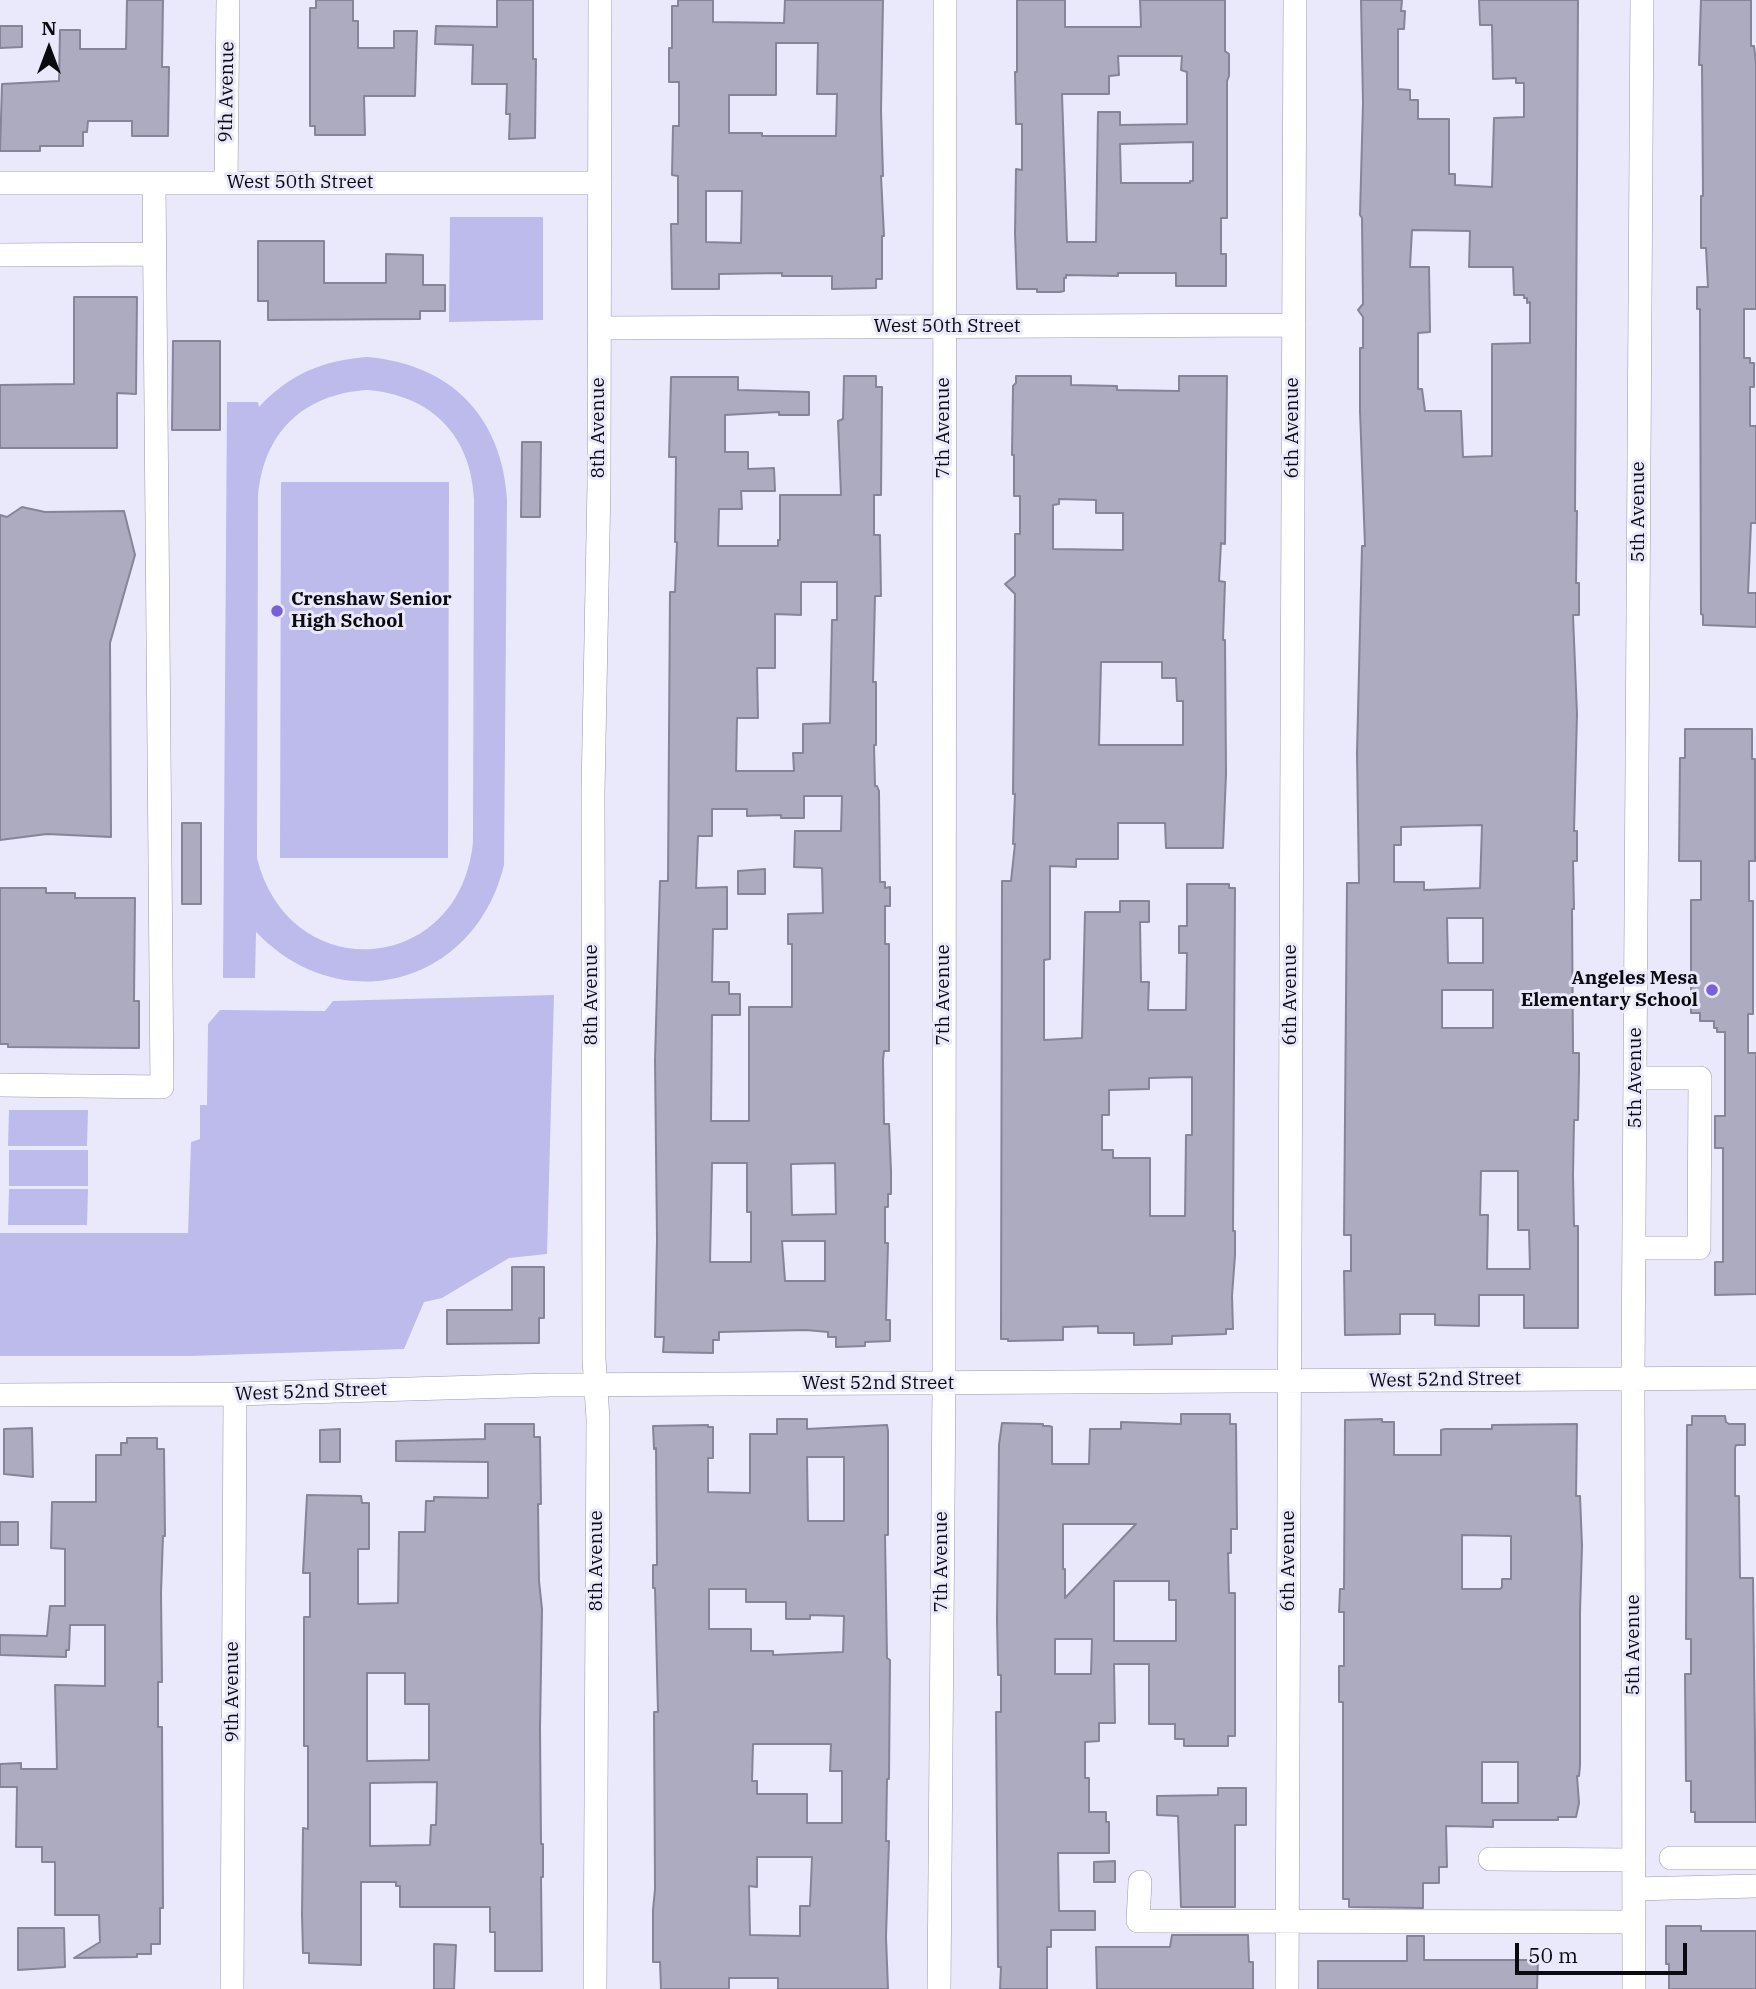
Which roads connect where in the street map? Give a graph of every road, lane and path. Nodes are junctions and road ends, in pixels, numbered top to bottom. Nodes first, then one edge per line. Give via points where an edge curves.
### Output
1 (228, 0) edge
2 (600, 0) edge
3 (945, 0) edge
4 (1295, 0) edge
5 (1642, 0) edge
6 (0, 183) edge
7 (154, 183) junction
8 (226, 183) junction
9 (600, 183) junction
10 (154, 254) junction
11 (0, 255) edge
12 (1294, 325) junction
13 (944, 327) junction
14 (599, 328) junction
15 (1635, 1078) junction
16 (0, 1085) edge
17 (1634, 1248) junction
18 (1633, 1378) junction
19 (1756, 1378) edge
20 (1290, 1382) junction
21 (944, 1384) junction
22 (596, 1385) junction
23 (235, 1394) junction
24 (0, 1395) edge
25 (1671, 1858) dead end
26 (1756, 1858) edge
27 (1490, 1859) dead end
28 (1634, 1860) junction
29 (1140, 1882) dead end
30 (1756, 1886) edge
31 (1634, 1889) junction
32 (1287, 1920) junction
33 (1634, 1922) junction
34 (232, 1989) edge
35 (595, 1989) edge
36 (939, 1989) edge
37 (1287, 1989) edge
38 (1634, 1989) edge

1 - 8 street, 9th Avenue
2 - 9 street, 8th Avenue
3 - 13 street, 7th Avenue
4 - 12 street, 6th Avenue
5 - 15 street, 5th Avenue
6 - 7 street, West 50th Street
7 - 8 street, West 50th Street
7 - 10 street
8 - 9 street, West 50th Street
9 - 14 street, 8th Avenue
10 - 11 street
10 - 16 street via 162,1087
12 - 13 street, West 50th Street
12 - 20 street, 6th Avenue
13 - 14 street, West 50th Street
13 - 21 street, 7th Avenue
14 - 22 street, 8th Avenue via 592,1099
15 - 17 street, 5th Avenue
15 - 17 street via 1700,1078 1699,1248
17 - 18 street, 5th Avenue
18 - 19 street, West 52nd Street
18 - 20 street, West 52nd Street
18 - 28 street, 5th Avenue
20 - 21 street, West 52nd Street
20 - 32 street, 6th Avenue
21 - 22 street, West 52nd Street
21 - 36 street, 7th Avenue
22 - 23 street, West 52nd Street
22 - 35 street, 8th Avenue
23 - 24 street, West 52nd Street
23 - 34 street, 9th Avenue
25 - 26 street
27 - 28 street
28 - 31 street, 5th Avenue
29 - 32 street via 1138,1921
30 - 31 street
31 - 33 street, 5th Avenue
32 - 33 street
32 - 37 street, 6th Avenue
33 - 38 street, 5th Avenue

